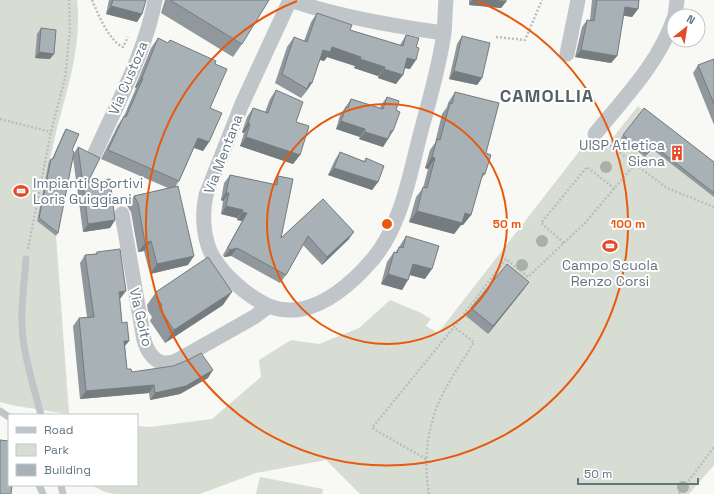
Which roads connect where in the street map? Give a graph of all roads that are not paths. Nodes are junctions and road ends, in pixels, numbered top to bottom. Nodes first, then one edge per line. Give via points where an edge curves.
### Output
1 (155, 0) edge
2 (290, 0) edge
3 (446, 0) edge
4 (578, 0) edge
5 (444, 33) junction
6 (666, 38) edge
7 (567, 54) dead end
8 (595, 134) road end
9 (95, 153) dead end
10 (122, 214) dead end
11 (26, 260) road end
12 (269, 306) junction
13 (40, 414) edge

1 - 9 street, Via Custoza via 151,21 139,54
2 - 5 street via 357,18
2 - 12 street, Via Mentana via 242,104 206,195 204,214 207,239 218,264 240,288
3 - 5 street, Via Mentana
4 - 7 street
5 - 12 street, Via Mentana via 411,172 392,230 383,245 364,269 337,293 321,302 295,310
6 - 8 street via 657,55
10 - 12 street, Via Goito via 142,333 150,354 160,362 170,364 178,360
11 - 13 lane via 22,330

